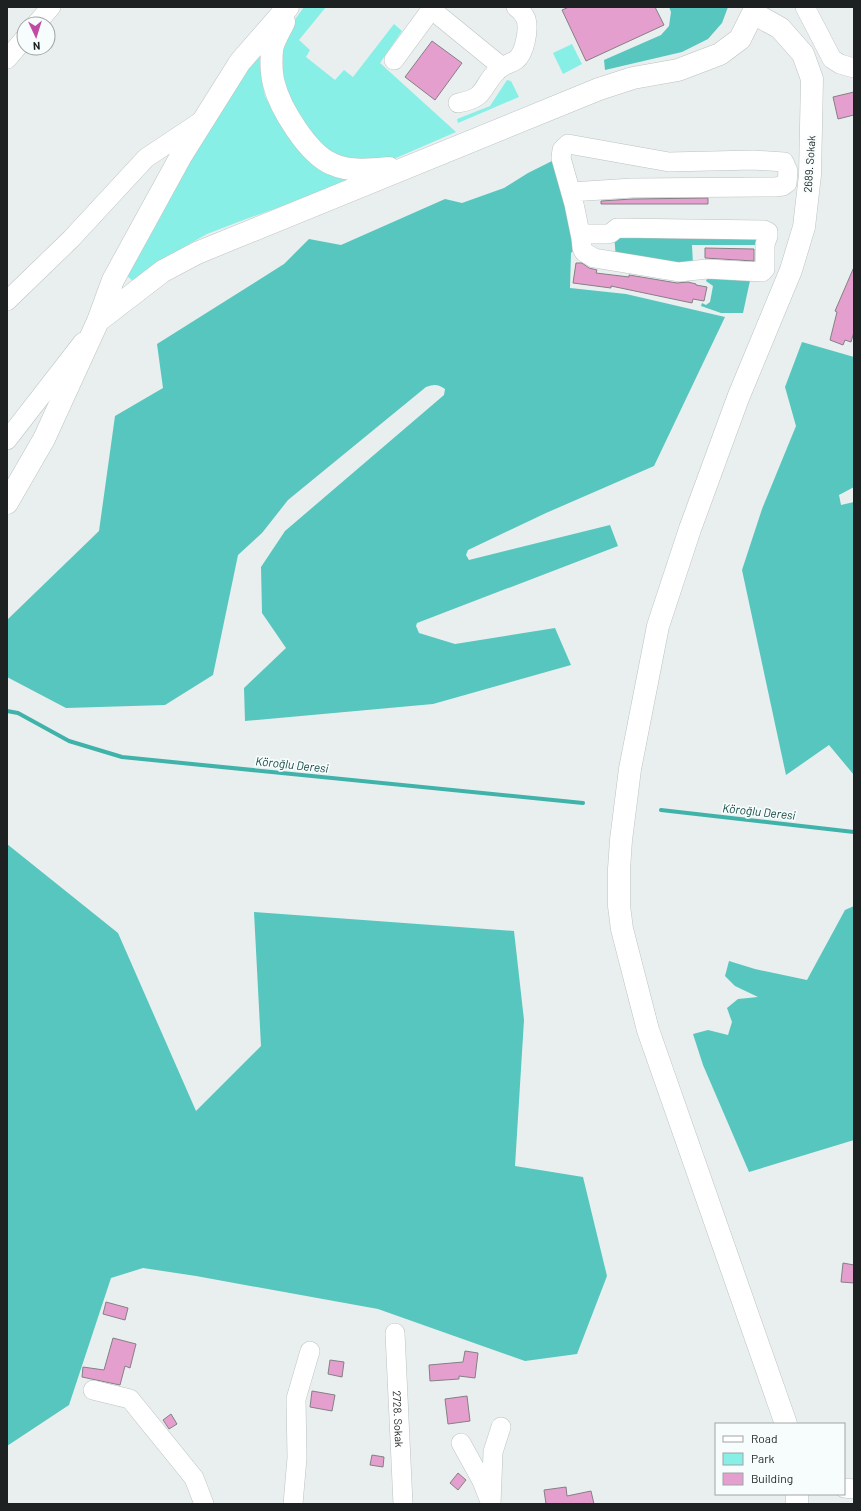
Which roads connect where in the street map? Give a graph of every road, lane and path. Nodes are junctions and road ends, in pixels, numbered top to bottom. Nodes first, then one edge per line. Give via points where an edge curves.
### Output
1 (51, 7) edge
2 (288, 7) edge
3 (293, 7) edge
4 (805, 7) edge
5 (525, 9) edge
6 (427, 10) edge
7 (754, 10) edge
8 (43, 16) edge
9 (16, 48) edge
10 (7, 59) edge
11 (394, 60) dead end
12 (502, 67) junction
13 (854, 68) edge
14 (458, 103) dead end
15 (203, 120) junction
16 (416, 164) junction
17 (788, 177) junction
18 (809, 180) junction
19 (570, 192) junction
20 (581, 234) junction
21 (7, 301) edge
22 (98, 322) junction
23 (7, 440) edge
24 (7, 503) edge
25 (395, 1333) dead end
26 (310, 1351) dead end
27 (94, 1390) dead end
28 (786, 1423) edge
29 (501, 1427) dead end
30 (461, 1444) dead end
31 (204, 1504) edge
32 (293, 1504) edge
33 (403, 1504) edge
34 (491, 1504) edge

1 - 8 street
2 - 15 main road via 240,62
3 - 16 main road via 272,48 272,67 274,85 304,140 316,154 331,164 346,169 378,169
4 - 13 street via 832,59
5 - 12 street via 525,46 517,59
6 - 11 street
6 - 12 street
7 - 16 main road via 740,39 720,54 678,70 633,78 600,89
7 - 18 main road, 2689. Sokak via 780,28 804,54 812,79
9 - 10 street
12 - 14 street via 477,97
15 - 21 street via 146,158 71,239
15 - 22 main road via 113,280
16 - 22 main road via 197,253 163,271
17 - 18 street
17 - 19 street via 787,183 775,187 632,188
17 - 19 street via 784,162 669,162 568,144 562,150 560,158
18 - 28 main road, 2689. Sokak via 804,227 791,270 735,405 658,626 630,769 619,868 622,929 648,1030
19 - 20 street
20 - 20 street via 607,234 617,228 764,230 768,232 765,244 765,269 762,272 707,269 679,272 594,258 584,252
22 - 23 street
22 - 24 main road via 44,439
25 - 33 street, 2728. Sokak
26 - 32 street via 296,1399 297,1458
27 - 31 street via 130,1399 194,1478
29 - 34 street via 493,1452
30 - 34 street via 482,1481

